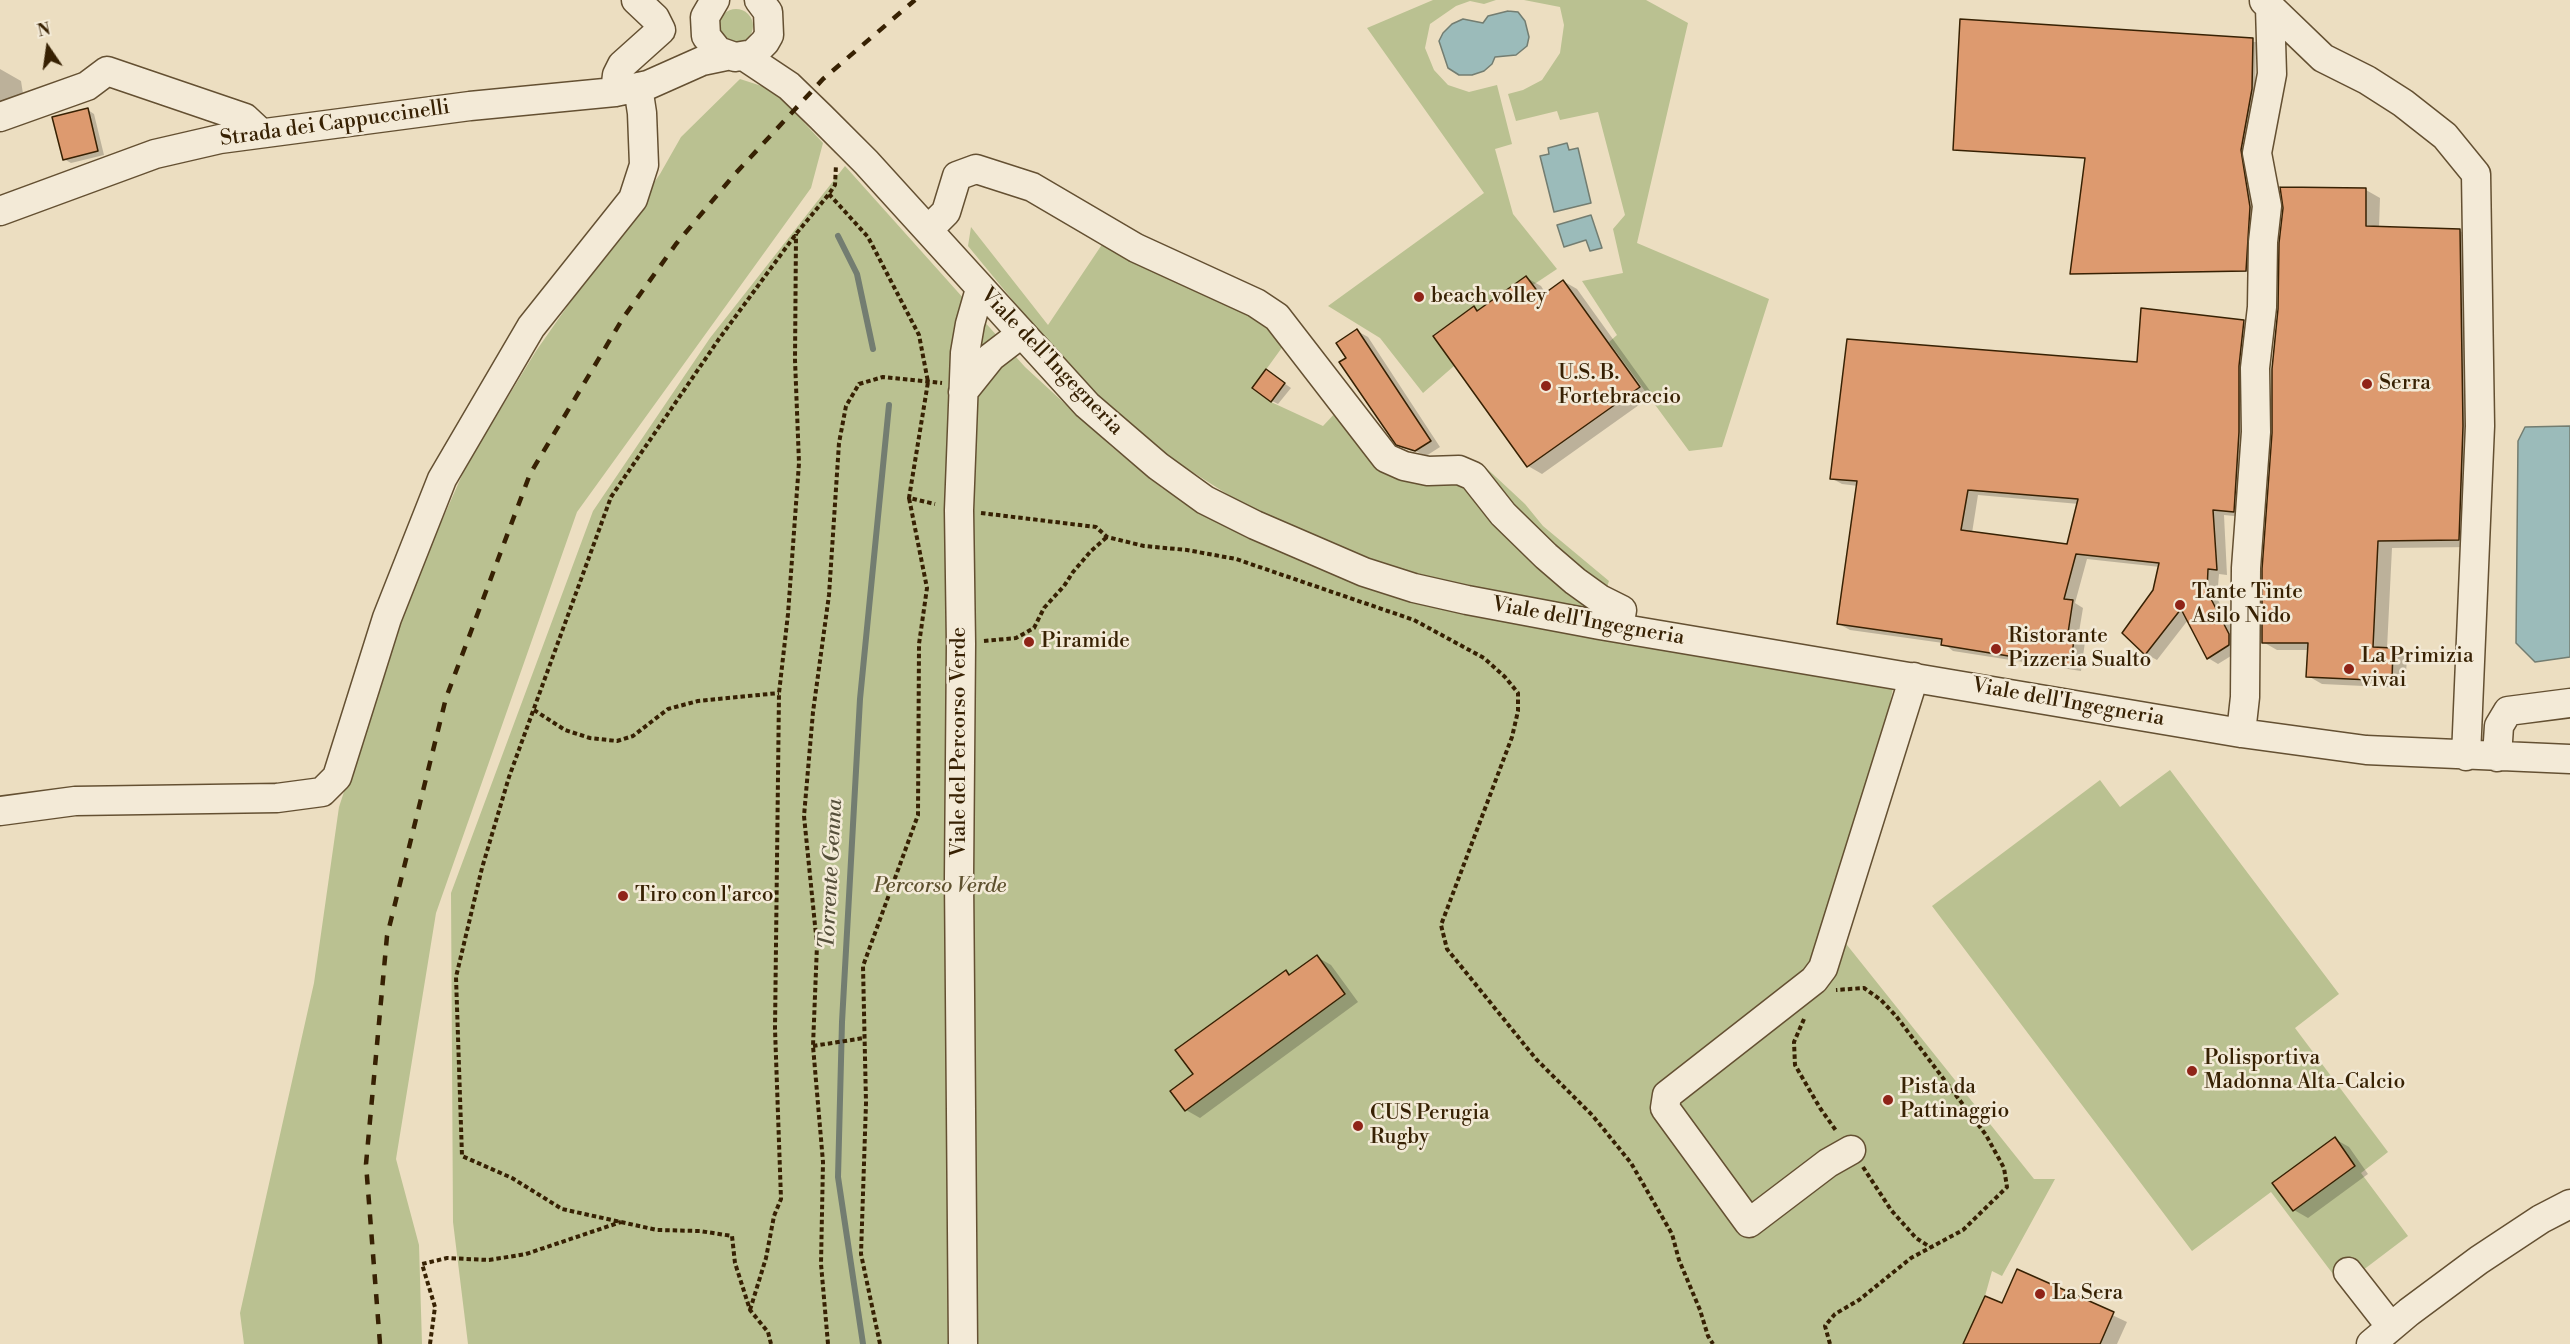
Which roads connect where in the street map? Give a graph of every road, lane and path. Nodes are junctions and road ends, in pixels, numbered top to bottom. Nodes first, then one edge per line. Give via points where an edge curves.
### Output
1 (636, 0) edge
2 (2266, 4) edge
3 (706, 13) edge
4 (769, 14) edge
5 (735, 56) junction
6 (678, 70) junction
7 (789, 86) junction
8 (626, 90) junction
9 (0, 117) edge
10 (260, 132) junction
11 (0, 211) edge
12 (928, 230) junction
13 (796, 234) junction
14 (980, 290) junction
15 (1021, 334) junction
16 (928, 382) junction
17 (963, 392) junction
18 (909, 498) junction
19 (959, 510) junction
20 (1107, 537) junction
21 (1619, 628) junction
22 (961, 644) junction
23 (1914, 677) junction
24 (779, 693) junction
25 (2570, 703) edge
26 (534, 710) junction
27 (2241, 733) junction
28 (2466, 756) junction
29 (2497, 757) junction
30 (2570, 759) edge
31 (0, 811) edge
32 (1829, 993) dead end
33 (1807, 1011) dead end
34 (864, 1038) junction
35 (813, 1046) junction
36 (1851, 1150) junction
37 (2570, 1204) edge
38 (621, 1222) junction
39 (1930, 1247) junction
40 (2348, 1272) dead end
41 (750, 1310) junction
42 (2381, 1335) edge
43 (430, 1344) edge
44 (771, 1344) edge
45 (828, 1344) edge
46 (880, 1344) edge
47 (963, 1344) edge
48 (1713, 1344) edge
49 (1830, 1344) edge

1 - 8 street via 655,18 661,30 622,65 617,75
2 - 27 street via 2272,74 2257,153 2266,206 2255,368 2256,432 2246,568
2 - 28 street via 2323,58 2403,103 2445,136 2476,174 2480,426
3 - 5 street, Viale dell'Ingegneria via 718,51
3 - 6 street, Strada dei Cappuccinelli
4 - 5 street via 759,49
4 - 7 street, Viale dell'Ingegneria via 775,59
5 - 6 street, Strada dei Cappuccinelli via 702,61
5 - 7 street, Viale dell'Ingegneria
6 - 8 street, Strada dei Cappuccinelli via 648,85
7 - 12 street, Viale dell'Ingegneria
8 - 10 street, Strada dei Cappuccinelli
8 - 31 street via 642,113 644,165 633,199 531,327 442,479 387,618 337,777 321,792 277,798 75,801
9 - 10 street via 87,86 107,71 245,118
10 - 11 street, Strada dei Cappuccinelli via 155,154
12 - 14 street, Viale dell'Ingegneria
12 - 21 street via 946,212 957,176 976,169 1032,187 1136,248 1256,303 1277,317 1386,458 1428,471 1459,470 1473,476 1503,514 1546,556 1583,587 1622,610
13 - 16 path via 829,194 868,237 883,265 919,335
13 - 24 path via 799,463
13 - 26 path via 611,497
14 - 15 street, Viale dell'Ingegneria
14 - 17 street, Viale del Percorso Verde via 970,324
15 - 17 street via 991,357
15 - 21 street, Viale dell'Ingegneria via 1087,405 1158,465 1205,500 1255,525 1364,572 1414,588
16 - 18 path
16 - 35 path via 883,377 859,384 846,406 839,443 829,595 804,816 818,945
17 - 19 street, Viale del Percorso Verde
18 - 19 path
18 - 34 path via 927,588 919,644 918,815 863,966
19 - 20 path via 1096,527
19 - 22 street, Viale del Percorso Verde
20 - 22 path via 1044,608 1034,628 1016,638
20 - 48 path via 1236,559 1414,620 1485,658 1518,693 1512,737 1442,925 1447,948 1536,1059 1593,1116 1631,1163 1672,1234
21 - 23 street, Viale dell'Ingegneria
22 - 47 street, Viale del Percorso Verde
23 - 27 street, Viale dell'Ingegneria
23 - 36 street via 1823,968 1814,980 1667,1095 1665,1107 1749,1223
24 - 26 path via 698,701 668,710 633,736 617,741 565,730
24 - 41 path via 775,1029 781,1199
25 - 29 street via 2508,711 2499,726
26 - 38 path via 482,868 456,977 462,1156 512,1178 562,1209
27 - 28 street, Viale dell'Ingegneria via 2366,750
28 - 29 street, Viale dell'Ingegneria
29 - 30 street, Viale dell'Ingegneria
32 - 39 path via 1864,988 1881,1000 1986,1135 2004,1168 2007,1187 1995,1201 1963,1230
33 - 36 path via 1794,1042 1795,1065
34 - 35 path
34 - 46 path via 866,1115 861,1254
35 - 45 path via 823,1162 821,1264
36 - 39 path via 1890,1210
37 - 42 street via 2479,1260
38 - 41 path via 657,1230 732,1236 735,1263
38 - 43 path via 526,1254 489,1260 447,1258 422,1264 435,1306
39 - 49 path via 1834,1314 1825,1326
40 - 42 street
41 - 44 path via 768,1332

